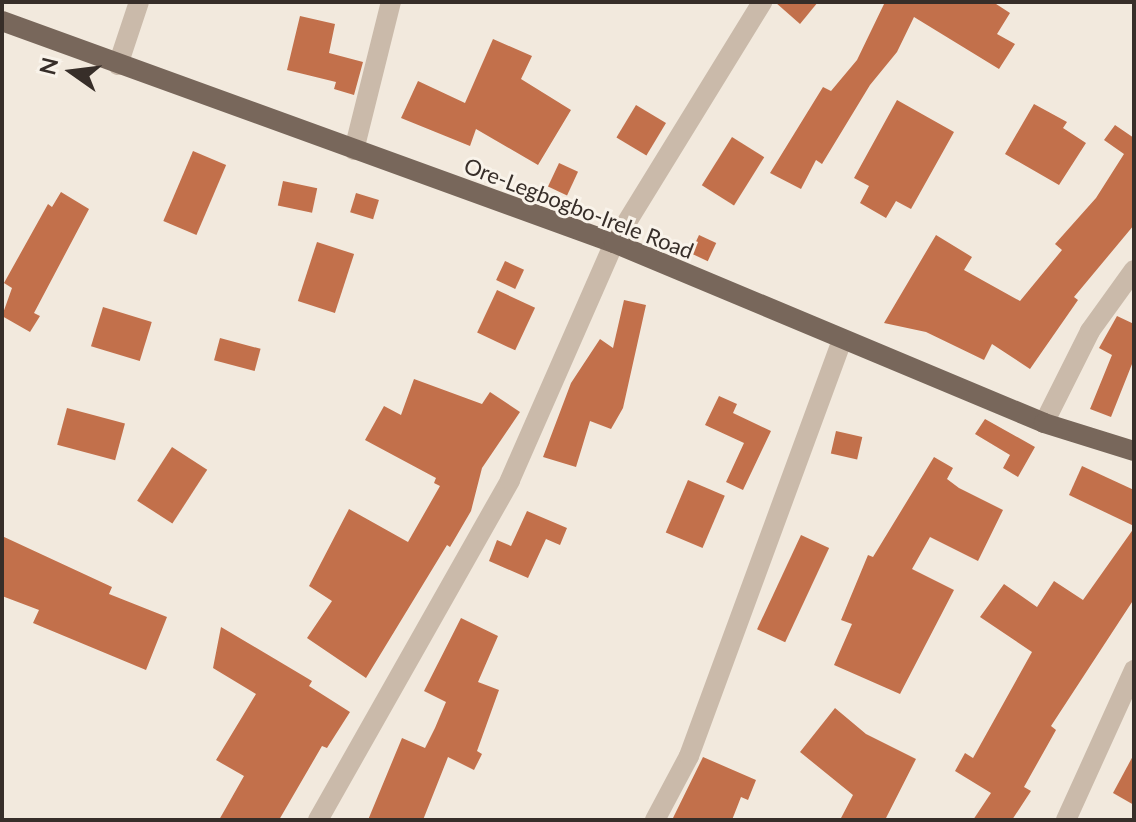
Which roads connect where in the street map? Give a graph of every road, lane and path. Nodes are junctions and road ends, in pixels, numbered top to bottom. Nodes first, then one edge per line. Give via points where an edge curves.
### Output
1 (139, 2) edge
2 (391, 2) edge
3 (762, 2) edge
4 (2, 21) edge
5 (118, 65) junction
6 (354, 150) junction
7 (614, 243) junction
8 (1134, 270) edge
9 (842, 341) junction
10 (1044, 423) junction
11 (1134, 451) edge
12 (1134, 670) edge
13 (318, 820) edge
14 (655, 820) edge
15 (1066, 820) edge

1 - 5 street
2 - 6 street
3 - 7 street
4 - 5 main road, Ore-Legbogbo-Irele Road
5 - 6 main road, Ore-Legbogbo-Irele Road
6 - 7 main road, Ore-Legbogbo-Irele Road
7 - 9 main road, Ore-Legbogbo-Irele Road
7 - 13 street via 510,480
8 - 10 street via 1090,331
9 - 10 main road, Ore-Legbogbo-Irele Road
9 - 14 street via 689,756
10 - 11 main road, Ore-Legbogbo-Irele Road
12 - 15 street

